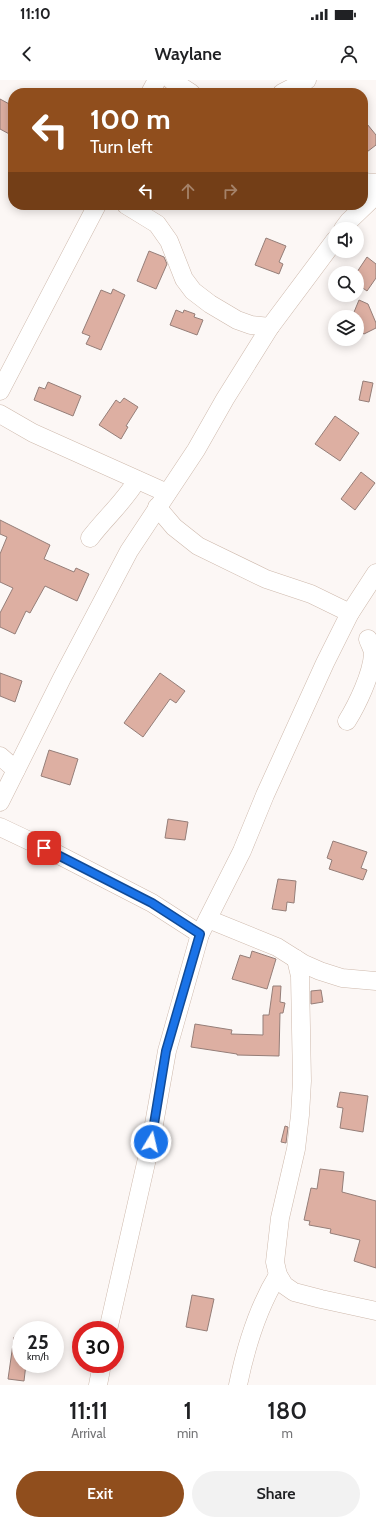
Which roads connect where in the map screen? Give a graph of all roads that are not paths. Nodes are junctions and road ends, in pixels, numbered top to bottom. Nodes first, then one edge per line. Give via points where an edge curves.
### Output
1 (171, 80) edge
2 (307, 80) edge
3 (183, 88) edge
4 (292, 88) edge
5 (376, 195) edge
6 (368, 202) edge
7 (94, 210) edge
8 (134, 210) edge
9 (360, 210) edge
10 (348, 222) edge
11 (328, 249) edge
12 (270, 327) junction
13 (0, 391) edge
14 (0, 414) edge
15 (137, 480) junction
16 (162, 500) junction
17 (90, 538) dead end
18 (376, 573) edge
19 (346, 620) junction
20 (372, 641) edge
21 (347, 721) dead end
22 (0, 756) edge
23 (16, 770) junction
24 (0, 802) edge
25 (0, 827) edge
26 (204, 926) junction
27 (296, 959) junction
28 (376, 981) edge
29 (278, 1275) junction
30 (376, 1311) edge
31 (110, 1321) edge
32 (100, 1373) edge
33 (98, 1385) edge
34 (238, 1385) edge

1 - 3 street
2 - 4 street
5 - 6 street
7 - 13 street
8 - 12 street via 157,224 169,241 184,279 193,291 237,320
9 - 10 street
11 - 12 street
12 - 16 street via 196,450
14 - 15 street via 33,433
15 - 16 street
15 - 17 street
16 - 19 street via 174,527 198,546 266,579 311,594
16 - 23 street via 129,551
18 - 19 street
19 - 20 street
19 - 26 street via 295,728 242,851
20 - 21 street via 373,653 362,693
22 - 23 street
23 - 24 street
25 - 26 street via 152,903
26 - 27 street via 277,947
26 - 31 street via 166,1051 151,1142
27 - 28 street via 342,978
27 - 29 street via 300,976 302,1081 296,1149 280,1218 275,1262
29 - 30 street via 284,1285 294,1292
29 - 34 street via 254,1323 244,1353
32 - 33 street

